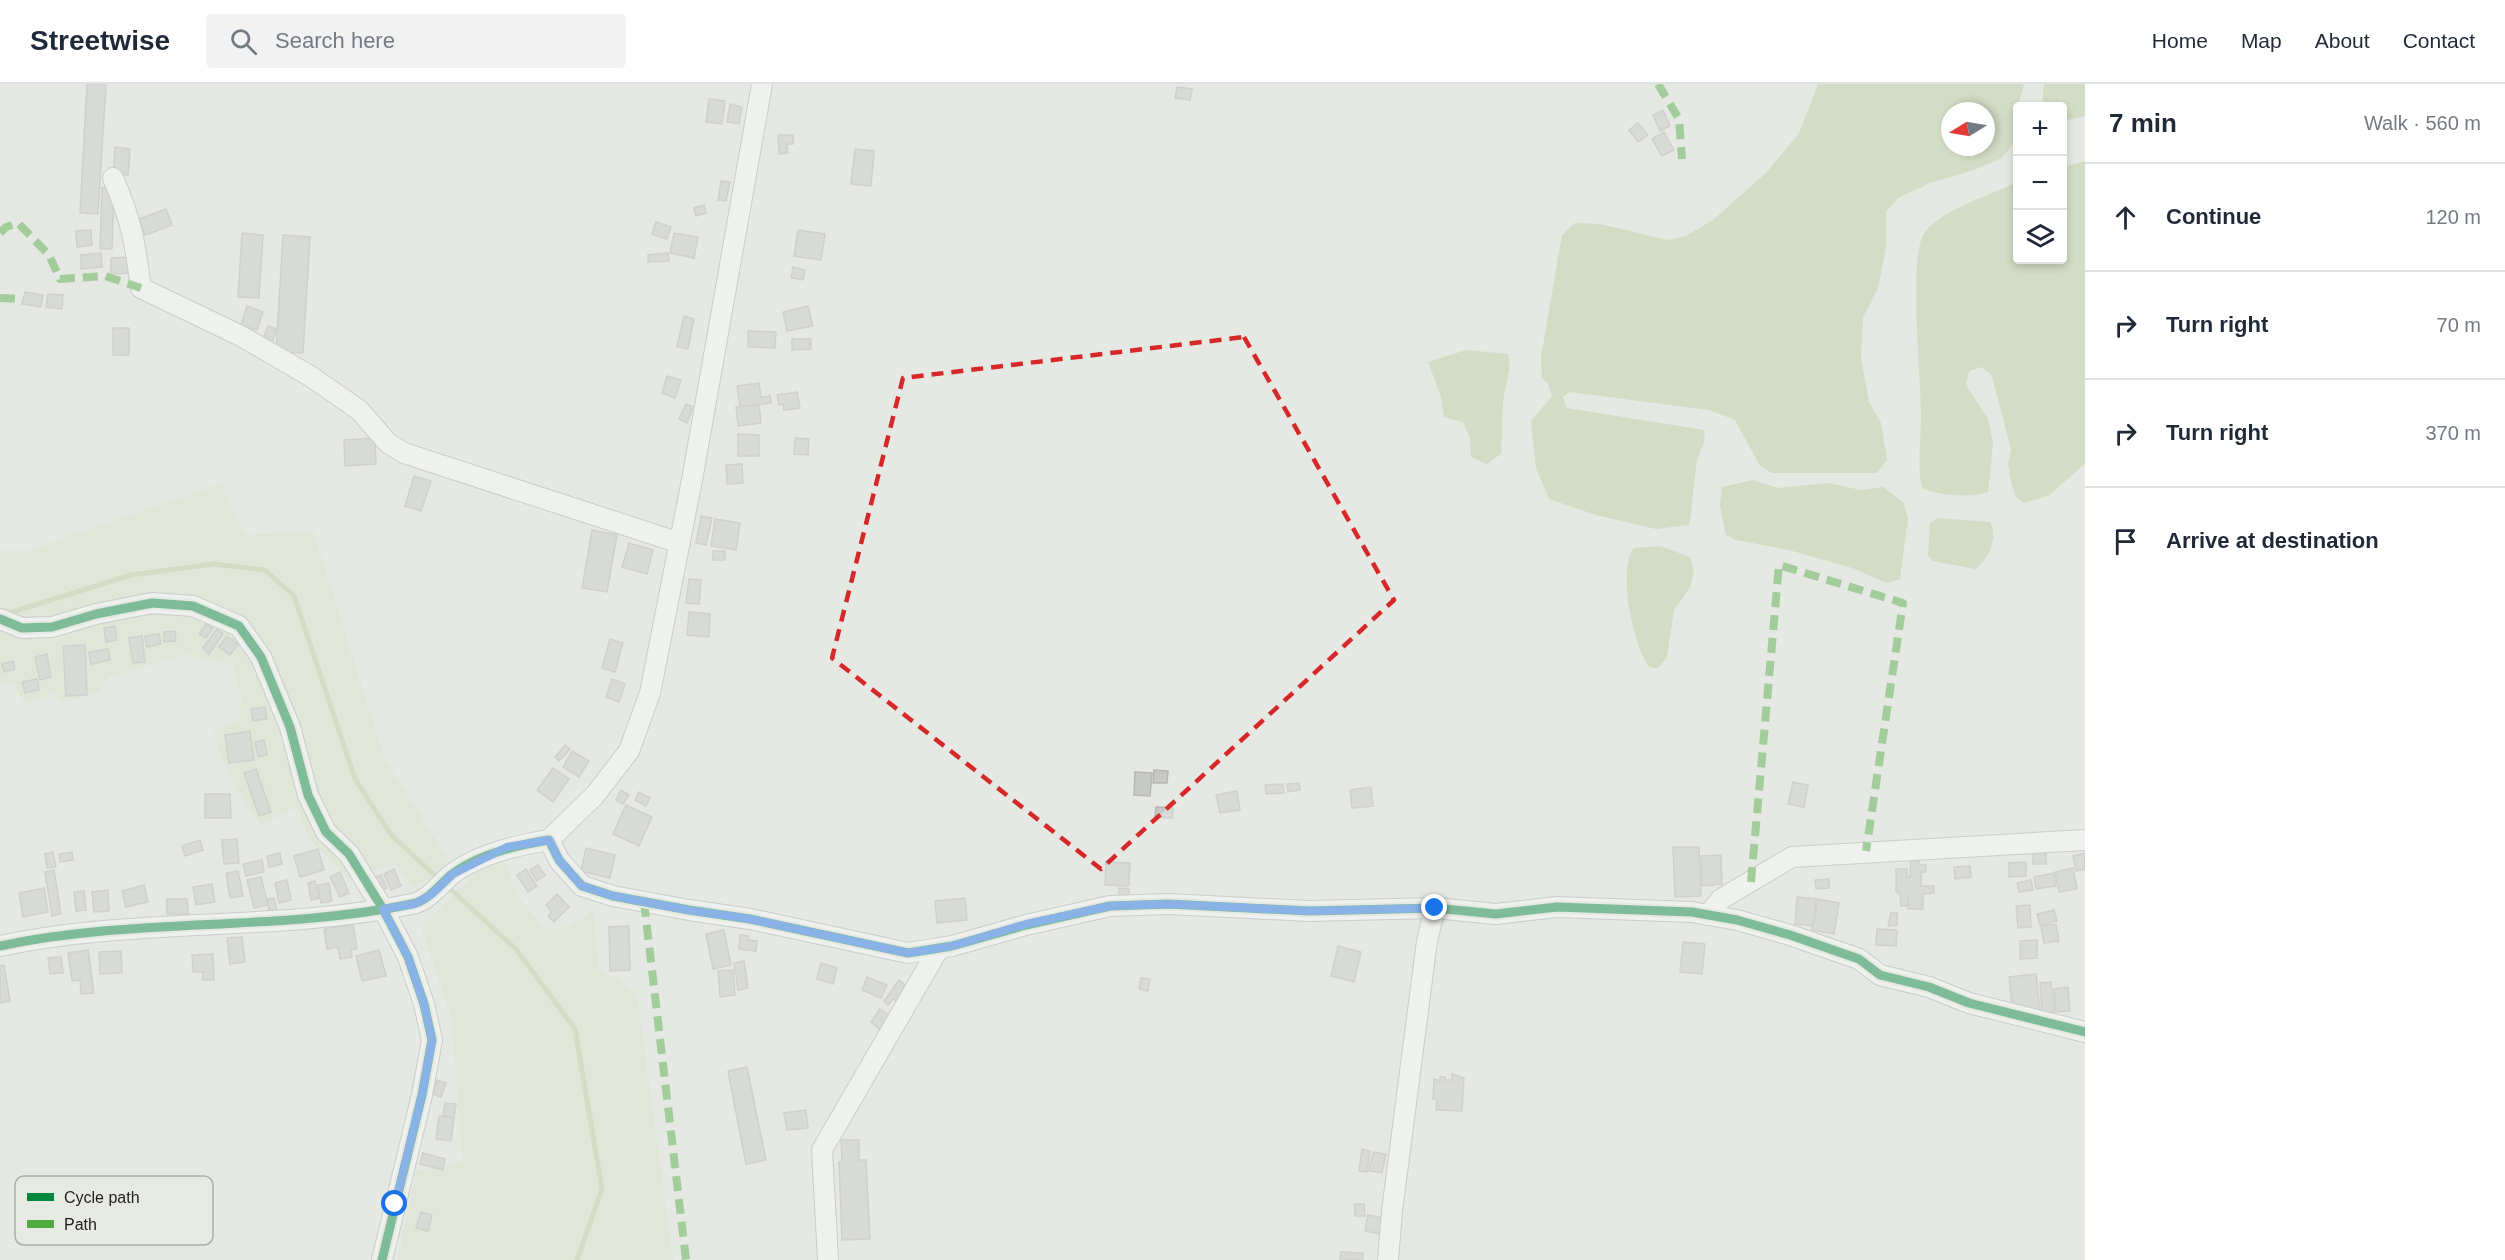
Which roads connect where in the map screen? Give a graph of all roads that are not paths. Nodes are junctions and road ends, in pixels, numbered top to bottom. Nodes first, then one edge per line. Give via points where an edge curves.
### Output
1 (762, 84) edge
2 (112, 178) dead end
3 (680, 543) junction
4 (0, 619) edge
5 (549, 840) junction
6 (2085, 840) edge
7 (1435, 908) junction
8 (383, 909) junction
9 (1708, 915) junction
10 (0, 946) edge
11 (939, 948) junction
12 (2085, 1032) edge
13 (382, 1260) edge
14 (828, 1260) edge
15 (1388, 1260) edge

1 - 3 street
2 - 3 street via 128,210 141,288 241,336 310,376 359,410 388,443 404,453
3 - 5 street via 650,693 629,751 595,795
4 - 8 street via 22,628 52,627 152,603 193,606 239,626 261,657 290,727 308,795 326,832 350,854
5 - 8 street via 507,847 453,874 415,904
5 - 11 street via 559,860 582,886 613,896 750,919 908,953
6 - 9 street via 1792,857 1721,899
7 - 9 street via 1496,914 1557,907
7 - 11 street via 1310,911 1168,904 1110,906
7 - 15 street via 1427,941
8 - 10 street via 305,921 143,929
8 - 13 street via 408,957 432,1040
9 - 12 street via 1790,935 1859,959 1880,975
11 - 14 street via 822,1150

